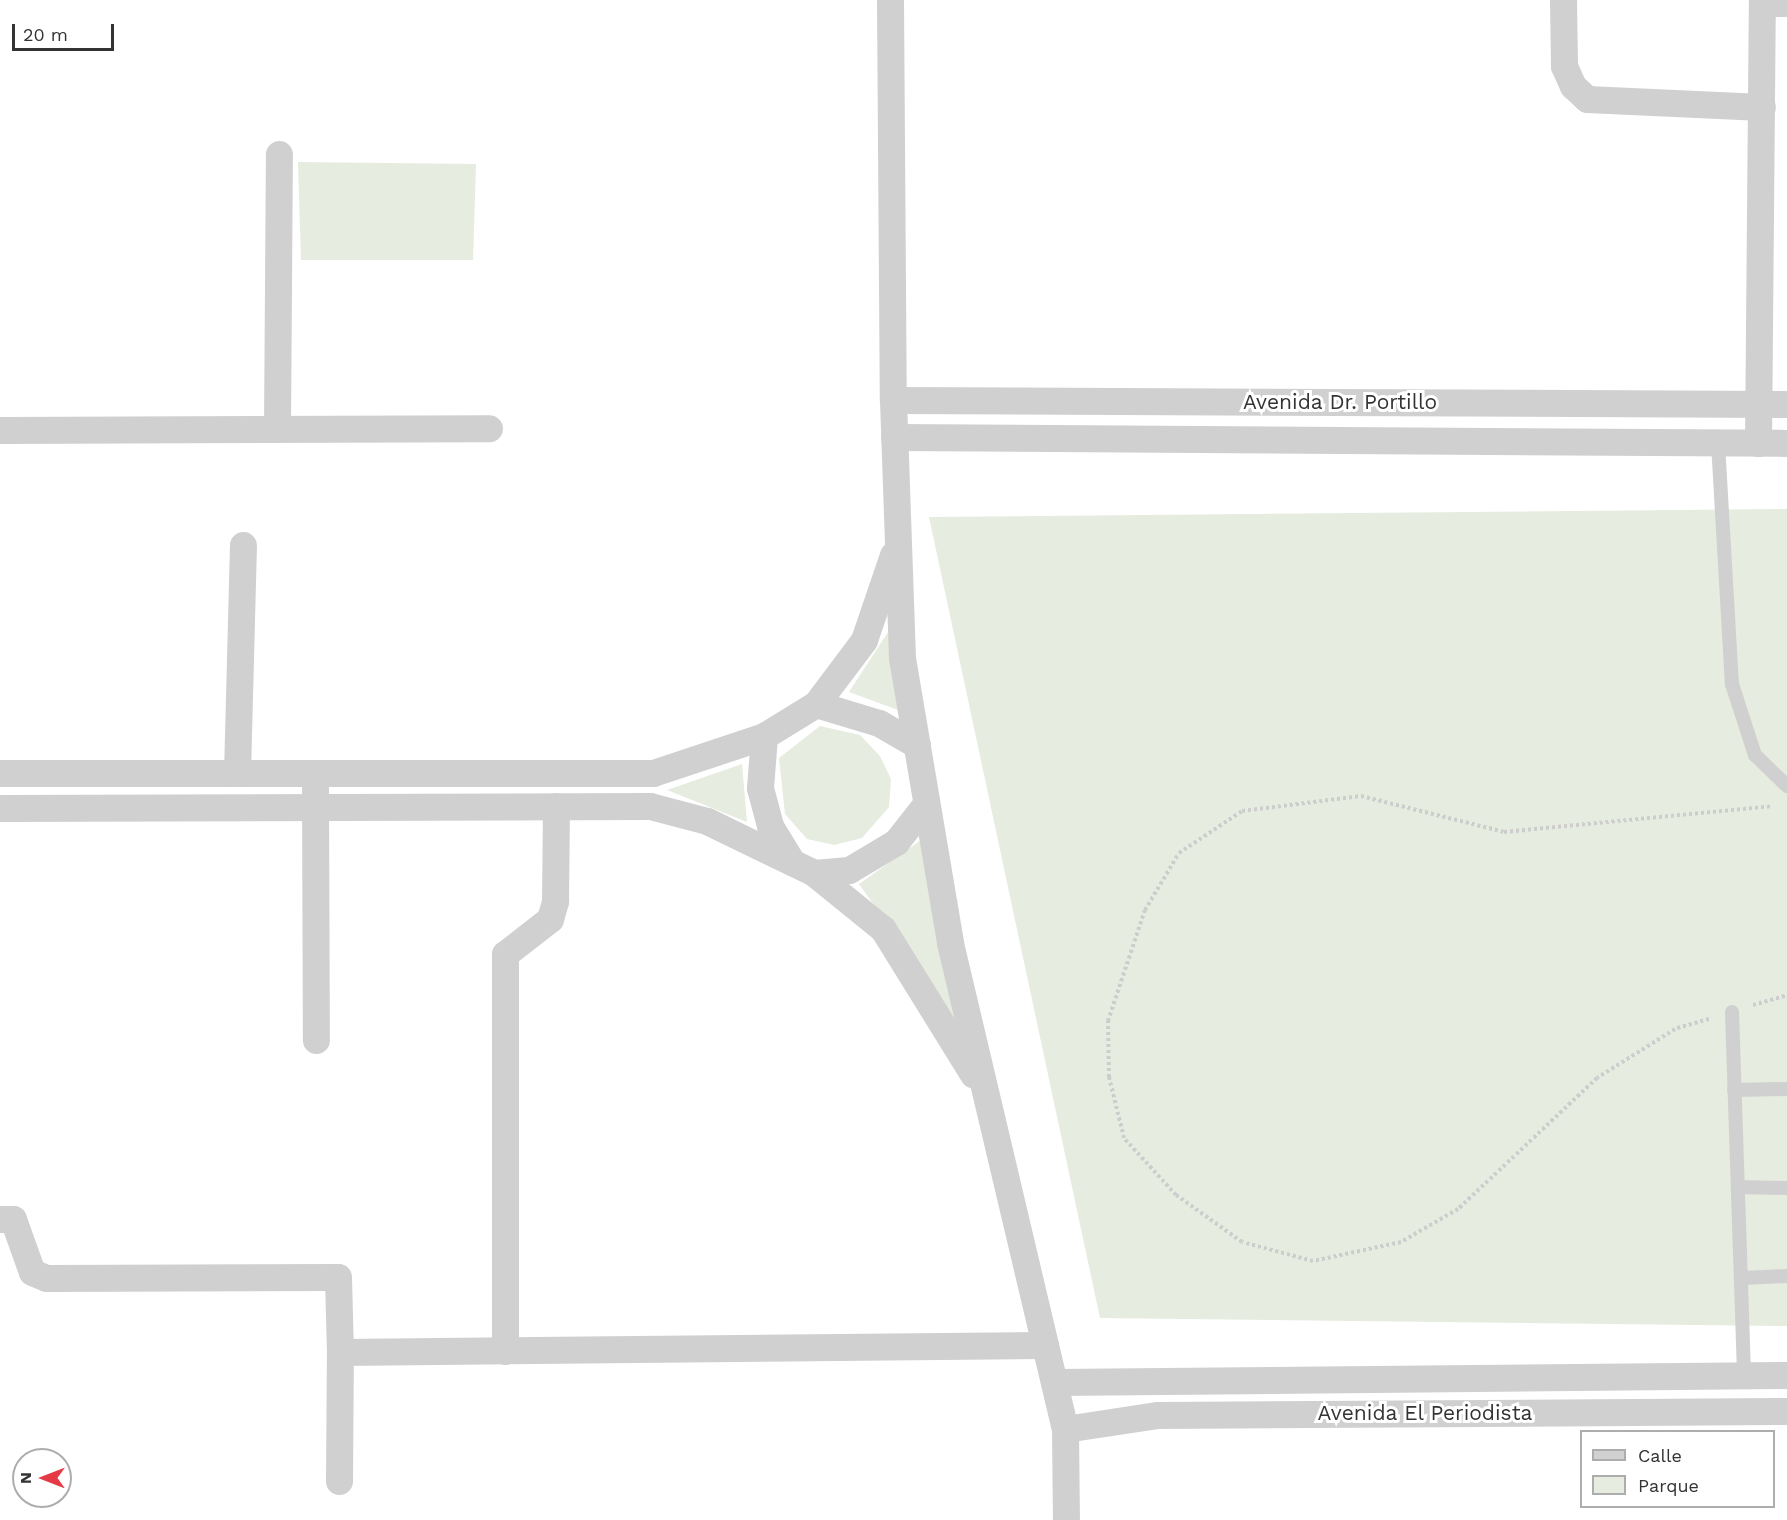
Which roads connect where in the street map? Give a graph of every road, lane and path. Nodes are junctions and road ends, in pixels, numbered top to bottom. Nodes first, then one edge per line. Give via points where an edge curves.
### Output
1 (890, 0) edge
2 (1563, 0) edge
3 (1770, 2) edge
4 (1762, 106) junction
5 (279, 154) dead end
6 (893, 400) junction
7 (1760, 404) junction
8 (1787, 404) edge
9 (489, 428) dead end
10 (278, 429) junction
11 (0, 430) edge
12 (894, 437) junction
13 (1718, 443) junction
14 (1758, 443) junction
15 (1787, 443) edge
16 (898, 540) junction
17 (243, 545) dead end
18 (816, 704) junction
19 (764, 736) junction
20 (916, 745) junction
21 (0, 773) edge
22 (237, 773) junction
23 (314, 773) junction
24 (1787, 786) edge
25 (926, 804) junction
26 (556, 806) junction
27 (1775, 806) dead end
28 (315, 807) junction
29 (0, 808) edge
30 (804, 868) junction
31 (1787, 995) edge
32 (1732, 1012) junction
33 (316, 1040) dead end
34 (1787, 1089) edge
35 (1734, 1090) junction
36 (986, 1096) junction
37 (1738, 1187) junction
38 (1787, 1188) edge
39 (0, 1219) edge
40 (1787, 1276) edge
41 (1741, 1278) junction
42 (1045, 1345) junction
43 (505, 1351) junction
44 (340, 1352) junction
45 (1787, 1375) edge
46 (1744, 1376) junction
47 (1054, 1382) junction
48 (1787, 1411) edge
49 (1065, 1429) junction
50 (339, 1481) dead end
51 (1066, 1520) edge

1 - 6 street
2 - 4 street via 1564,66 1573,86 1587,99
3 - 4 street
4 - 7 street
5 - 10 street
6 - 7 street, Avenida Dr. Portillo
6 - 12 street
7 - 8 street, Avenida Dr. Portillo
7 - 14 street
9 - 10 street
10 - 11 street
12 - 13 street, Avenida Dr. Portillo
12 - 16 street
13 - 14 street, Avenida Dr. Portillo
13 - 24 lane via 1732,684 1755,755
14 - 15 street, Avenida Dr. Portillo
16 - 18 street via 864,640
16 - 20 street via 902,658
17 - 22 street
18 - 19 street
18 - 20 street via 879,723
19 - 23 street via 653,773
19 - 30 street via 763,798 770,826
20 - 25 street
21 - 22 street
22 - 23 street
23 - 28 street
25 - 30 street via 896,842 849,870
25 - 36 street via 950,943
26 - 28 street
26 - 30 street via 650,806 707,821
26 - 43 street via 555,901 550,919 505,954
27 - 32 path via 1504,832 1361,796 1242,811 1179,853 1145,910 1108,1021 1109,1077 1124,1138 1176,1195 1242,1242 1313,1261 1401,1242 1458,1209 1597,1078 1676,1029
28 - 29 street
28 - 33 street
30 - 36 street via 883,929
31 - 32 path
32 - 35 lane
34 - 35 lane
35 - 37 lane
36 - 42 street
37 - 38 lane
37 - 41 lane
39 - 44 street via 14,1219 32,1272 46,1278 338,1277
40 - 41 lane
41 - 46 lane
42 - 43 street
42 - 47 street
43 - 44 street
44 - 50 street
45 - 46 street
46 - 47 street
47 - 49 street
48 - 49 street, Avenida El Periodista via 1158,1415
49 - 51 street

